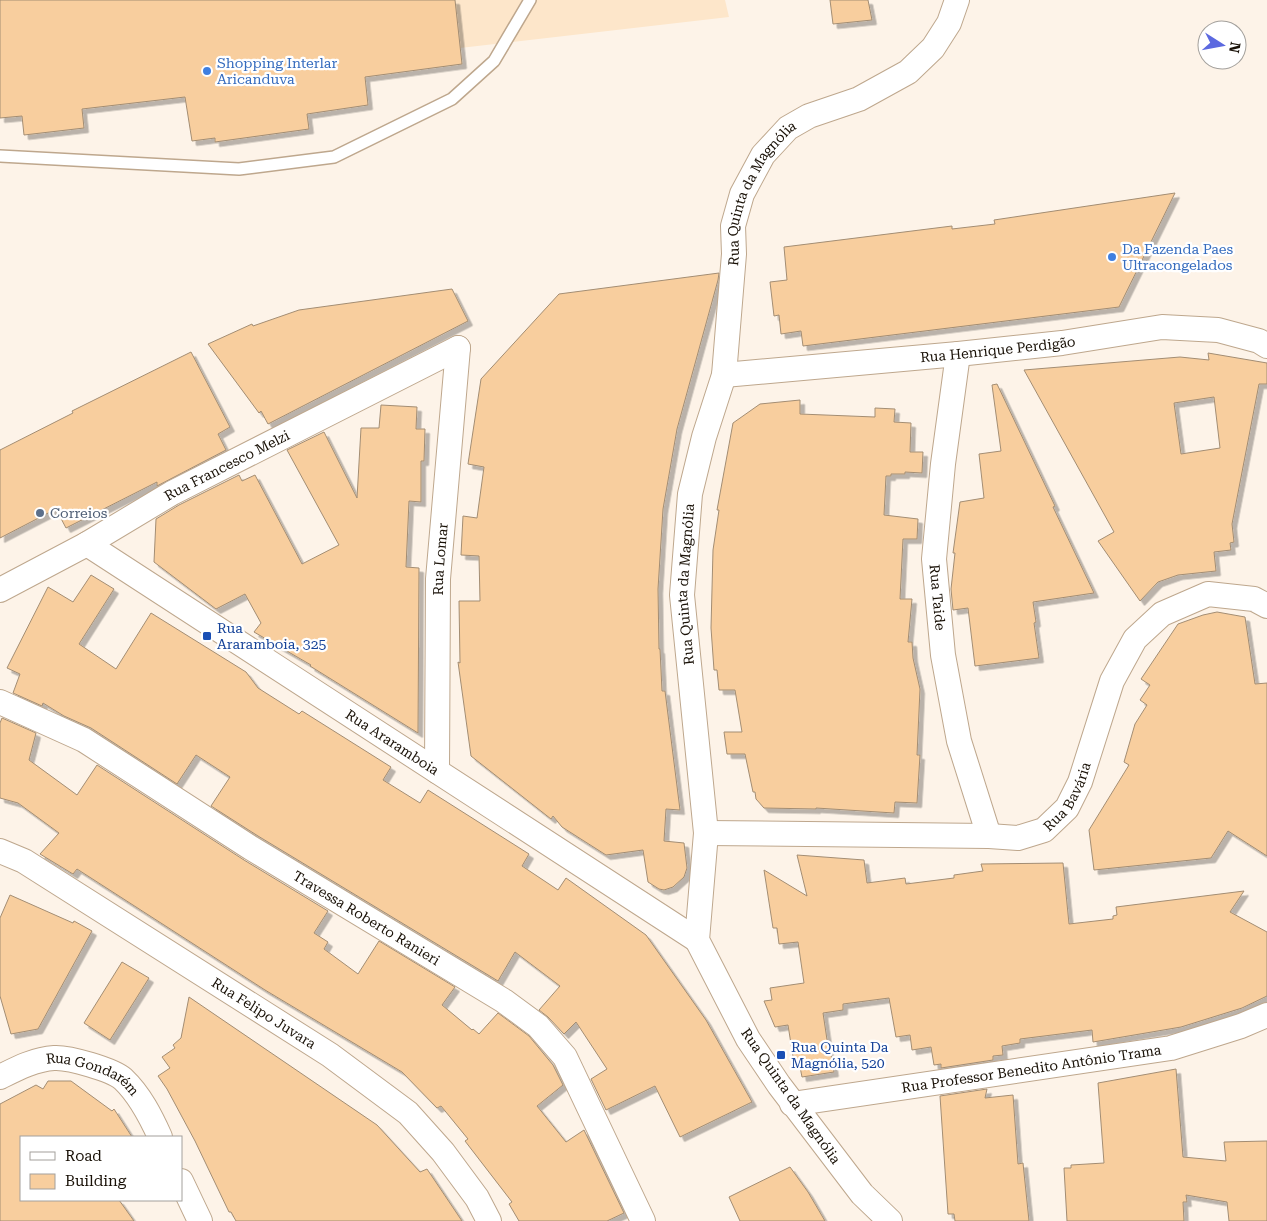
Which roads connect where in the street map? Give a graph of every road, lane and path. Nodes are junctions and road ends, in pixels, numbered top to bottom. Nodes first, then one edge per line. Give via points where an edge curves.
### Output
1 (530, 0) edge
2 (957, 0) edge
3 (0, 156) edge
4 (1267, 346) edge
5 (458, 348) joint
6 (958, 354) junction
7 (724, 375) junction
8 (87, 544) junction
9 (0, 590) edge
10 (1267, 606) edge
11 (0, 702) edge
12 (437, 771) junction
13 (706, 833) junction
14 (989, 836) junction
15 (0, 850) edge
16 (697, 940) junction
17 (1267, 1015) edge
18 (0, 1077) edge
19 (792, 1104) junction
20 (160, 1136) edge
21 (182, 1183) edge
22 (200, 1221) edge
23 (489, 1221) edge
24 (643, 1221) edge
25 (890, 1221) edge

1 - 3 lane via 494,61 452,99 334,157 239,169
2 - 7 street, Rua Quinta da Magnólia via 949,23 933,48 908,72 860,99 809,116 788,128 763,155 742,194 733,226 734,254
4 - 6 street, Rua Henrique Perdigão via 1218,330 1162,327 1062,343
5 - 8 street, Rua Francesco Melzi via 172,493
5 - 12 street, Rua Lomar via 438,579
6 - 7 street, Rua Henrique Perdigão
6 - 14 street, Rua Taide via 934,559 943,655 960,741
7 - 13 street, Rua Quinta da Magnólia via 690,494 682,595
8 - 9 street, Rua Francesco Melzi
8 - 12 street, Rua Araramboia
10 - 14 street, Rua Bavária via 1254,599 1208,594 1162,614 1135,639 1112,681 1080,782 1067,808 1044,830 1018,838
11 - 24 street, Travessa Roberto Ranieri via 84,740 251,848 504,1001 538,1026 565,1057
12 - 16 street, Rua Araramboia
13 - 14 street, Rua Bavária
13 - 16 street, Rua Quinta da Magnólia
15 - 23 street, Rua Felipo Juvara via 24,861 330,1055 408,1113 443,1152 477,1198
16 - 19 street, Rua Quinta da Magnólia via 748,1039
17 - 19 street, Rua Professor Benedito Antônio Trama via 1171,1048
18 - 20 street, Rua Gondarém via 22,1066 54,1058 106,1070 122,1078 137,1096
19 - 25 street, Rua Quinta da Magnólia via 862,1194
21 - 22 street

